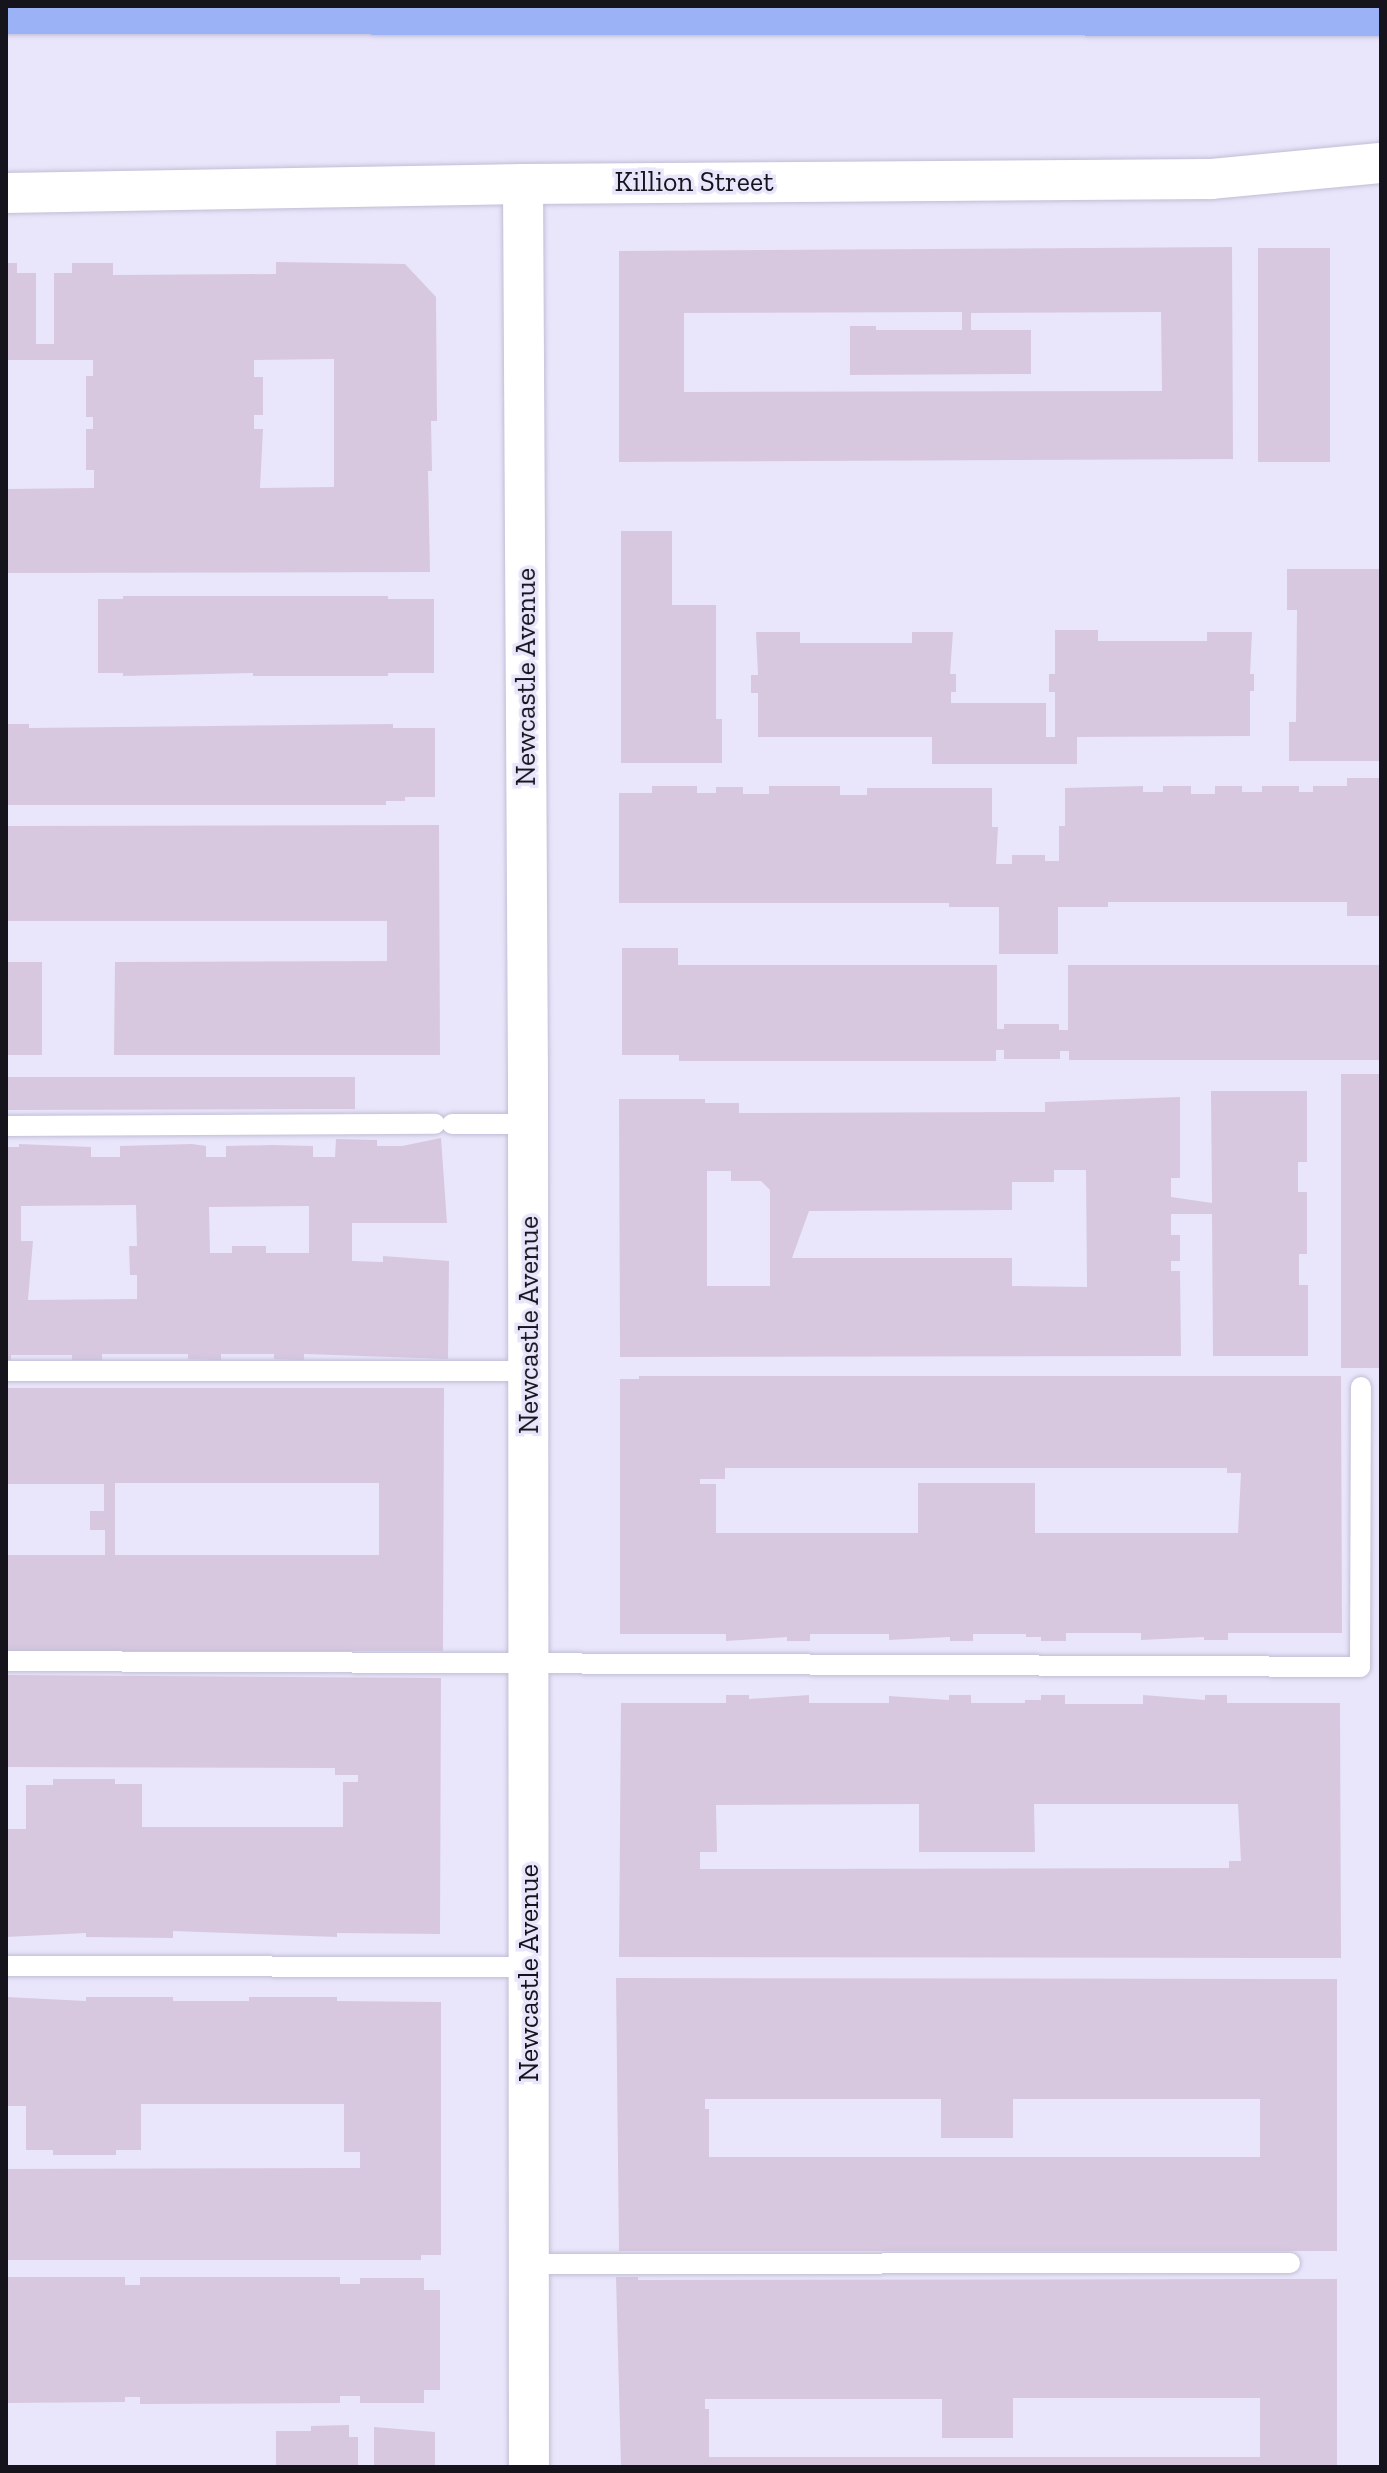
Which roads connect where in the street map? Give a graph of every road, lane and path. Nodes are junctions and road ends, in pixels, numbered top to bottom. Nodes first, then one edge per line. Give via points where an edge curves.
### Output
1 (6, 12) edge
2 (1381, 14) edge
3 (1381, 163) edge
4 (523, 184) junction
5 (6, 193) edge
6 (528, 1124) junction
7 (6, 1126) edge
8 (6, 1371) edge
9 (529, 1371) junction
10 (1361, 1387) dead end
11 (6, 1661) edge
12 (529, 1663) junction
13 (6, 1966) edge
14 (530, 1967) junction
15 (1290, 2263) dead end
16 (529, 2264) junction
17 (529, 2467) edge

1 - 2 highway
3 - 4 street, Killion Street via 1211,179
4 - 5 street, Killion Street
4 - 6 street, Newcastle Avenue
6 - 7 lane
6 - 9 street, Newcastle Avenue
8 - 9 lane
9 - 12 street, Newcastle Avenue
10 - 12 lane via 1360,1667
11 - 12 lane
12 - 14 street, Newcastle Avenue
13 - 14 lane
14 - 16 street, Newcastle Avenue
15 - 16 lane
16 - 17 street, Newcastle Avenue

